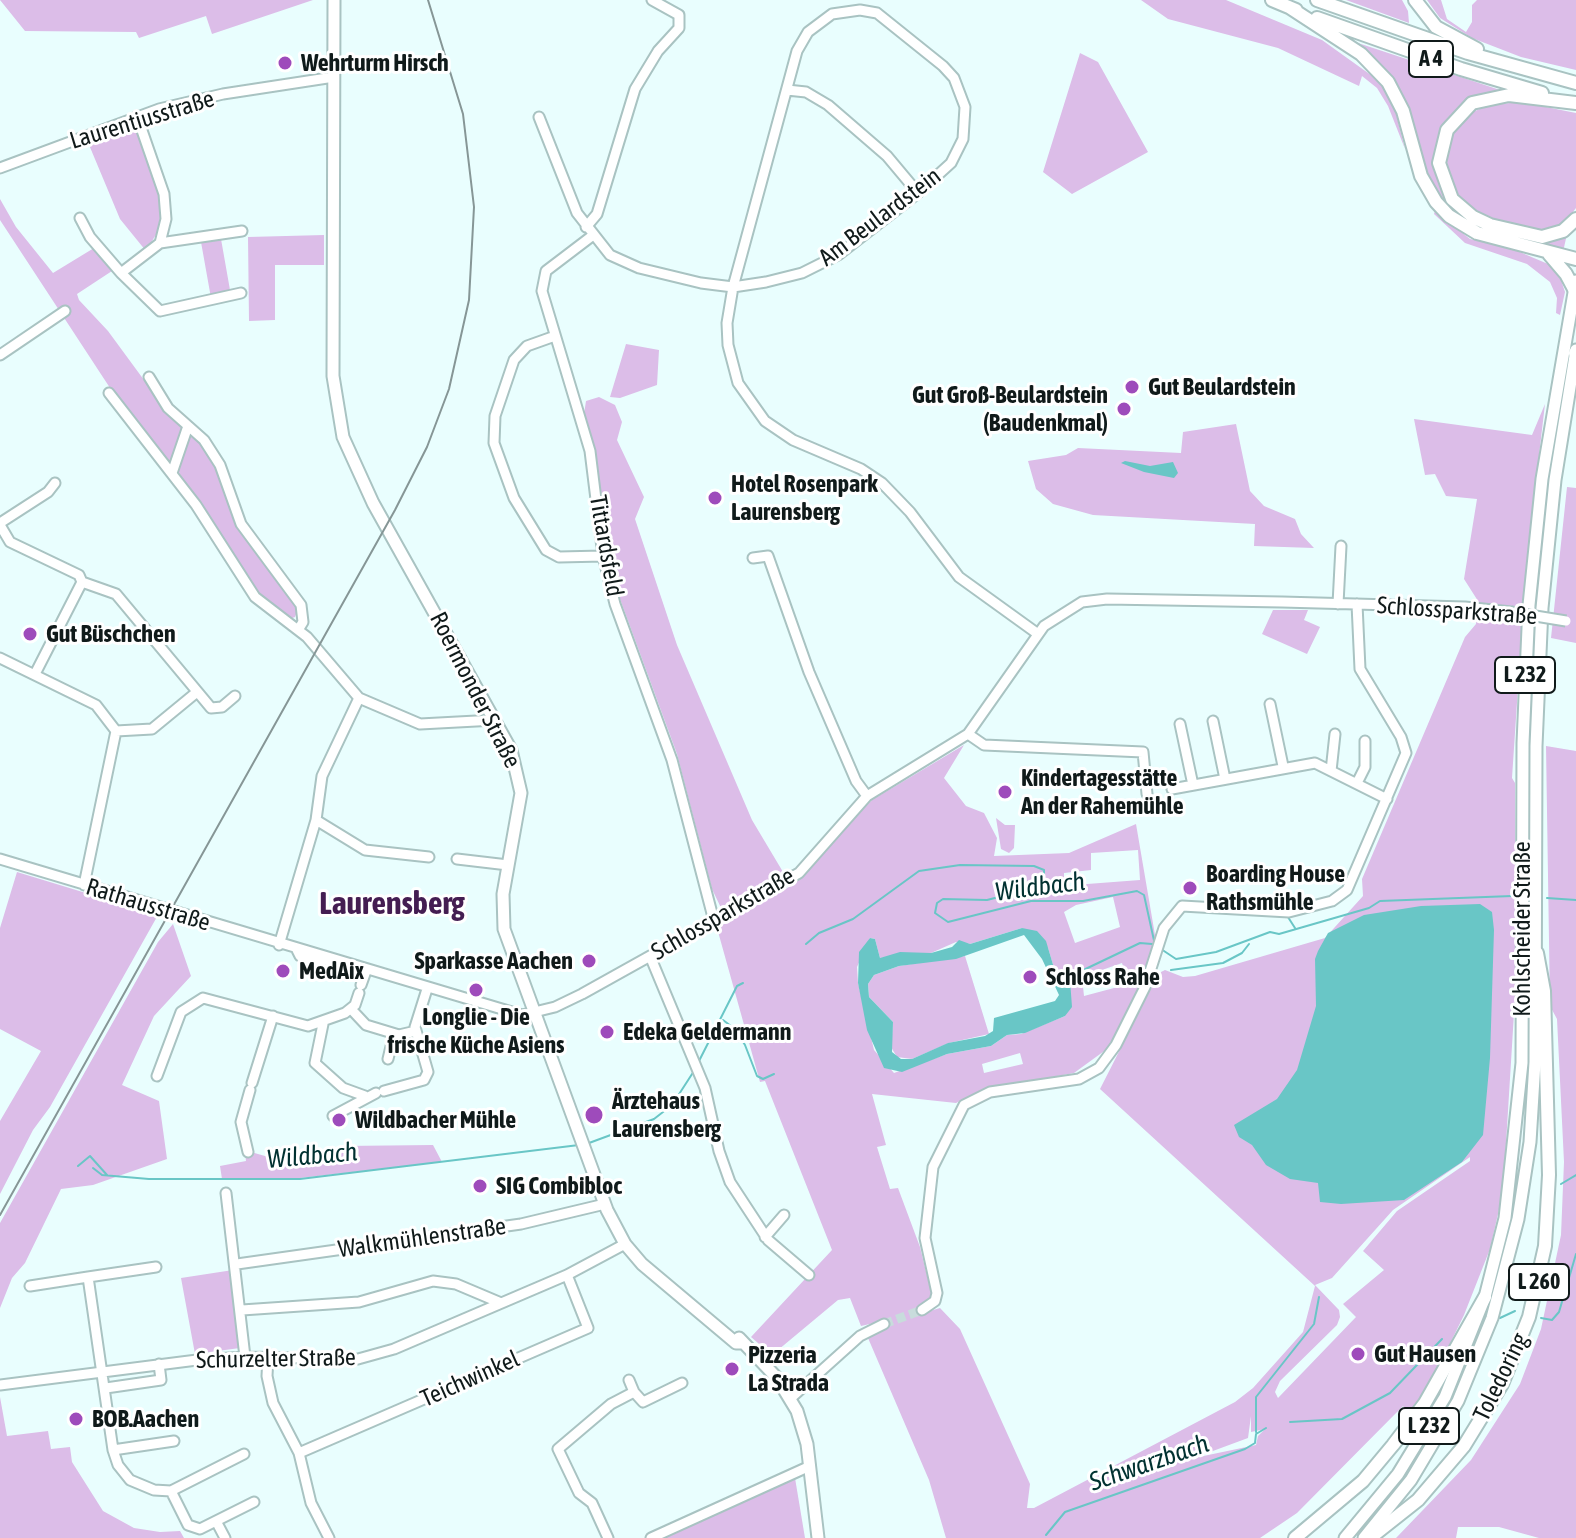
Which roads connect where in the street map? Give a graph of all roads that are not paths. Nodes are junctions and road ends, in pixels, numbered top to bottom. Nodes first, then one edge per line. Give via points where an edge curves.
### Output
1 (334, 0) edge
2 (652, 0) edge
3 (1272, 0) edge
4 (1317, 0) edge
5 (1415, 0) edge
6 (860, 5) edge
7 (1289, 7) junction
8 (1513, 66) junction
9 (334, 77) junction
10 (1576, 83) edge
11 (787, 90) junction
12 (1576, 103) edge
13 (137, 116) junction
14 (539, 117) dead end
15 (0, 168) edge
16 (918, 193) junction
17 (80, 218) dead end
18 (1576, 219) edge
19 (242, 231) dead end
20 (589, 231) junction
21 (160, 243) junction
22 (1547, 252) junction
23 (1576, 259) edge
24 (121, 273) junction
25 (1575, 285) edge
26 (733, 287) junction
27 (241, 293) dead end
28 (65, 311) dead end
29 (555, 336) junction
30 (1576, 351) edge
31 (0, 355) edge
32 (149, 377) dead end
33 (109, 393) dead end
34 (188, 426) junction
35 (172, 473) junction
36 (55, 483) dead end
37 (0, 524) edge
38 (1341, 546) dead end
39 (603, 556) junction
40 (753, 558) dead end
41 (82, 582) junction
42 (1338, 604) junction
43 (1357, 604) junction
44 (1571, 622) edge
45 (298, 630) junction
46 (1038, 634) junction
47 (0, 658) edge
48 (35, 674) junction
49 (197, 692) junction
50 (235, 696) dead end
51 (359, 698) junction
52 (1270, 704) dead end
53 (495, 720) junction
54 (1213, 721) dead end
55 (1180, 724) dead end
56 (116, 731) junction
57 (968, 734) junction
58 (1335, 734) dead end
59 (1365, 741) dead end
60 (1283, 766) junction
61 (1331, 771) junction
62 (1225, 779) junction
63 (1357, 783) junction
64 (1193, 785) junction
65 (1172, 789) dead end
66 (1147, 794) dead end
67 (867, 796) junction
68 (1387, 799) junction
69 (316, 820) junction
70 (429, 857) dead end
71 (0, 859) edge
72 (457, 859) dead end
73 (508, 865) junction
74 (84, 885) junction
75 (714, 921) junction
76 (279, 945) junction
77 (1537, 953) junction
78 (650, 956) junction
79 (366, 971) junction
80 (427, 989) junction
81 (351, 1009) junction
82 (533, 1012) junction
83 (273, 1016) junction
84 (323, 1024) junction
85 (416, 1031) junction
86 (394, 1034) junction
87 (388, 1059) dead end
88 (157, 1076) dead end
89 (365, 1096) junction
90 (333, 1116) dead end
91 (248, 1152) dead end
92 (226, 1193) dead end
93 (605, 1204) junction
94 (784, 1215) dead end
95 (765, 1237) junction
96 (625, 1244) junction
97 (237, 1264) junction
98 (156, 1267) dead end
99 (567, 1275) junction
100 (809, 1275) dead end
101 (88, 1277) junction
102 (30, 1286) dead end
103 (1485, 1297) junction
104 (501, 1303) junction
105 (242, 1310) junction
106 (922, 1310) dead end
107 (884, 1324) tunnel mouth
108 (245, 1357) junction
109 (268, 1357) junction
110 (159, 1364) junction
111 (104, 1373) junction
112 (629, 1380) dead end
113 (682, 1383) dead end
114 (0, 1385) edge
115 (106, 1388) junction
116 (634, 1392) junction
117 (791, 1398) junction
118 (174, 1441) dead end
119 (113, 1450) junction
120 (299, 1453) junction
121 (244, 1454) dead end
122 (810, 1466) junction
123 (171, 1491) junction
124 (254, 1502) dead end
125 (216, 1521) junction
126 (225, 1538) edge
127 (329, 1538) edge
128 (608, 1538) edge
129 (651, 1538) edge
130 (818, 1538) edge
131 (1295, 1538) edge
132 (1345, 1538) edge
133 (1367, 1538) edge

1 - 9 main road, Roermonder Straße
2 - 20 street, Tittardsfeld via 679,15 679,28 635,89
3 - 7 highway, A 4
4 - 8 highway, A 4
5 - 8 highway via 1448,35
6 - 11 street, Am Beulardstein via 832,14 808,32
6 - 16 street, Am Beulardstein via 888,19 943,66 954,78 965,107 963,139 951,163
7 - 12 highway, A 4 via 1461,69
7 - 22 highway via 1361,54 1388,82 1403,111 1421,176 1449,216 1477,233
8 - 10 highway, A 4
9 - 13 street, Laurentiusstraße via 223,94
9 - 53 main road, Roermonder Straße via 333,376 339,422 373,503
11 - 16 street via 806,92 828,105 887,156
11 - 26 street, Am Beulardstein
12 - 18 highway via 1509,95 1472,103 1447,130 1439,163 1452,199 1490,225 1542,237 1563,231
13 - 15 street, Laurentiusstraße
13 - 21 street via 164,194 166,219
14 - 20 street
16 - 26 street, Am Beulardstein via 826,261 802,273
17 - 24 street
19 - 21 street
20 - 26 street via 610,255 639,268
20 - 29 street, Tittardsfeld via 543,278
21 - 24 street
22 - 23 highway
22 - 25 highway
24 - 27 street via 160,311
25 - 103 main road, Kohlscheider Straße / L 232 via 1542,479 1529,605 1519,1106 1505,1218
26 - 46 street via 727,323 730,356 738,383 755,410 780,433 882,483 959,577
28 - 31 street
29 - 39 street, Tittardsfeld via 585,434
29 - 39 street via 527,346 514,360 493,433 514,498 546,550 559,557
30 - 77 main road, Kohlscheider Straße / L 232 via 1542,608
32 - 34 street via 168,408
33 - 35 street
34 - 35 street
34 - 45 street via 220,465 241,524 301,605 303,622
35 - 45 street via 255,597
36 - 37 street
37 - 41 street via 10,542 79,575
38 - 42 street
39 - 75 street, Tittardsfeld via 616,608 672,760
40 - 67 street via 768,556 792,631
41 - 48 street
41 - 49 street via 116,594
42 - 43 street, Schlossparkstraße
42 - 46 street, Schlossparkstraße via 1098,600 1070,607
43 - 44 street, Schlossparkstraße, bridge via 1465,607
43 - 68 street via 1358,662 1406,753
45 - 51 street
46 - 57 street, Schlossparkstraße
47 - 48 street
48 - 56 street via 96,705
49 - 50 street via 217,709
49 - 56 street via 152,729
51 - 53 street via 420,724
51 - 69 street via 330,753
52 - 60 street
53 - 73 main road, Roermonder Straße via 511,750 521,793
54 - 62 street
55 - 64 street
56 - 74 street
57 - 66 street via 984,745 1143,752
57 - 67 street, Schlossparkstraße
58 - 61 street
59 - 63 street via 1365,767
60 - 61 street via 1315,763
60 - 62 street
61 - 63 street
62 - 64 street
63 - 68 street
64 - 65 street
67 - 75 street, Schlossparkstraße via 799,873
68 - 106 street via 1343,895 1285,912 1182,906 1164,928 1145,987 1116,1045 1091,1075 990,1092 964,1105 939,1151 929,1187 925,1238 937,1293
69 - 70 street via 365,850
69 - 76 street
71 - 74 street, Rathausstraße
72 - 73 street
73 - 82 main road, Roermonder Straße via 504,929
74 - 76 street, Rathausstraße
75 - 78 street, Schlossparkstraße
76 - 79 street, Rathausstraße via 300,956
77 - 133 main road, Kohlscheider Straße / L 232 via 1530,1142 1498,1299 1444,1428
77 - 133 highway, Toledoring / L 260 via 1544,991 1549,1175 1542,1270 1518,1349 1482,1419 1418,1500
78 - 82 street, Schlossparkstraße via 555,1007
78 - 95 street via 702,1080 724,1167
79 - 80 street, Rathausstraße
79 - 81 street
80 - 82 street, Rathausstraße via 516,1015
80 - 85 street
81 - 84 street
81 - 86 street via 366,1025
82 - 93 main road, Roermonder Straße
83 - 84 street via 301,1025
83 - 88 street via 215,999 192,1003 181,1012
83 - 91 street via 244,1103 241,1122
84 - 89 street via 315,1063 343,1088
85 - 86 street
85 - 89 street via 428,1072 424,1080
86 - 87 street
89 - 90 street
92 - 97 street
93 - 96 main road, Roermonder Straße
93 - 97 street, Walkmühlenstraße via 521,1224
94 - 95 street
95 - 100 street
96 - 99 street, Schurzelter Straße
96 - 117 main road, Roermonder Straße via 649,1271 725,1331 732,1331
97 - 105 street
98 - 101 street
99 - 104 street, Schurzelter Straße
99 - 120 street, Teichwinkel via 588,1328
101 - 102 street
101 - 111 street
103 - 131 highway, L 260 via 1425,1403 1363,1481
103 - 132 main road, Kohlscheider Straße / L 232 via 1431,1423 1398,1474
104 - 105 street via 456,1284 433,1281 359,1302
104 - 109 street, Schurzelter Straße via 358,1359
105 - 108 street
107 - 117 street via 848,1345
108 - 109 street, Schurzelter Straße
108 - 110 street, Schurzelter Straße
109 - 120 street via 273,1403
110 - 111 street, Schurzelter Straße
110 - 115 street via 161,1380
111 - 114 street, Schurzelter Straße
111 - 115 street
112 - 116 street
113 - 116 street via 643,1402
115 - 119 street
116 - 128 street via 611,1404 558,1449
117 - 122 main road, Roermonder Straße
118 - 119 street
119 - 123 street via 130,1480
120 - 127 street via 311,1503
121 - 123 street
122 - 129 street
122 - 130 main road, Roermonder Straße
123 - 125 street via 188,1525 194,1529
124 - 125 street
125 - 126 street

